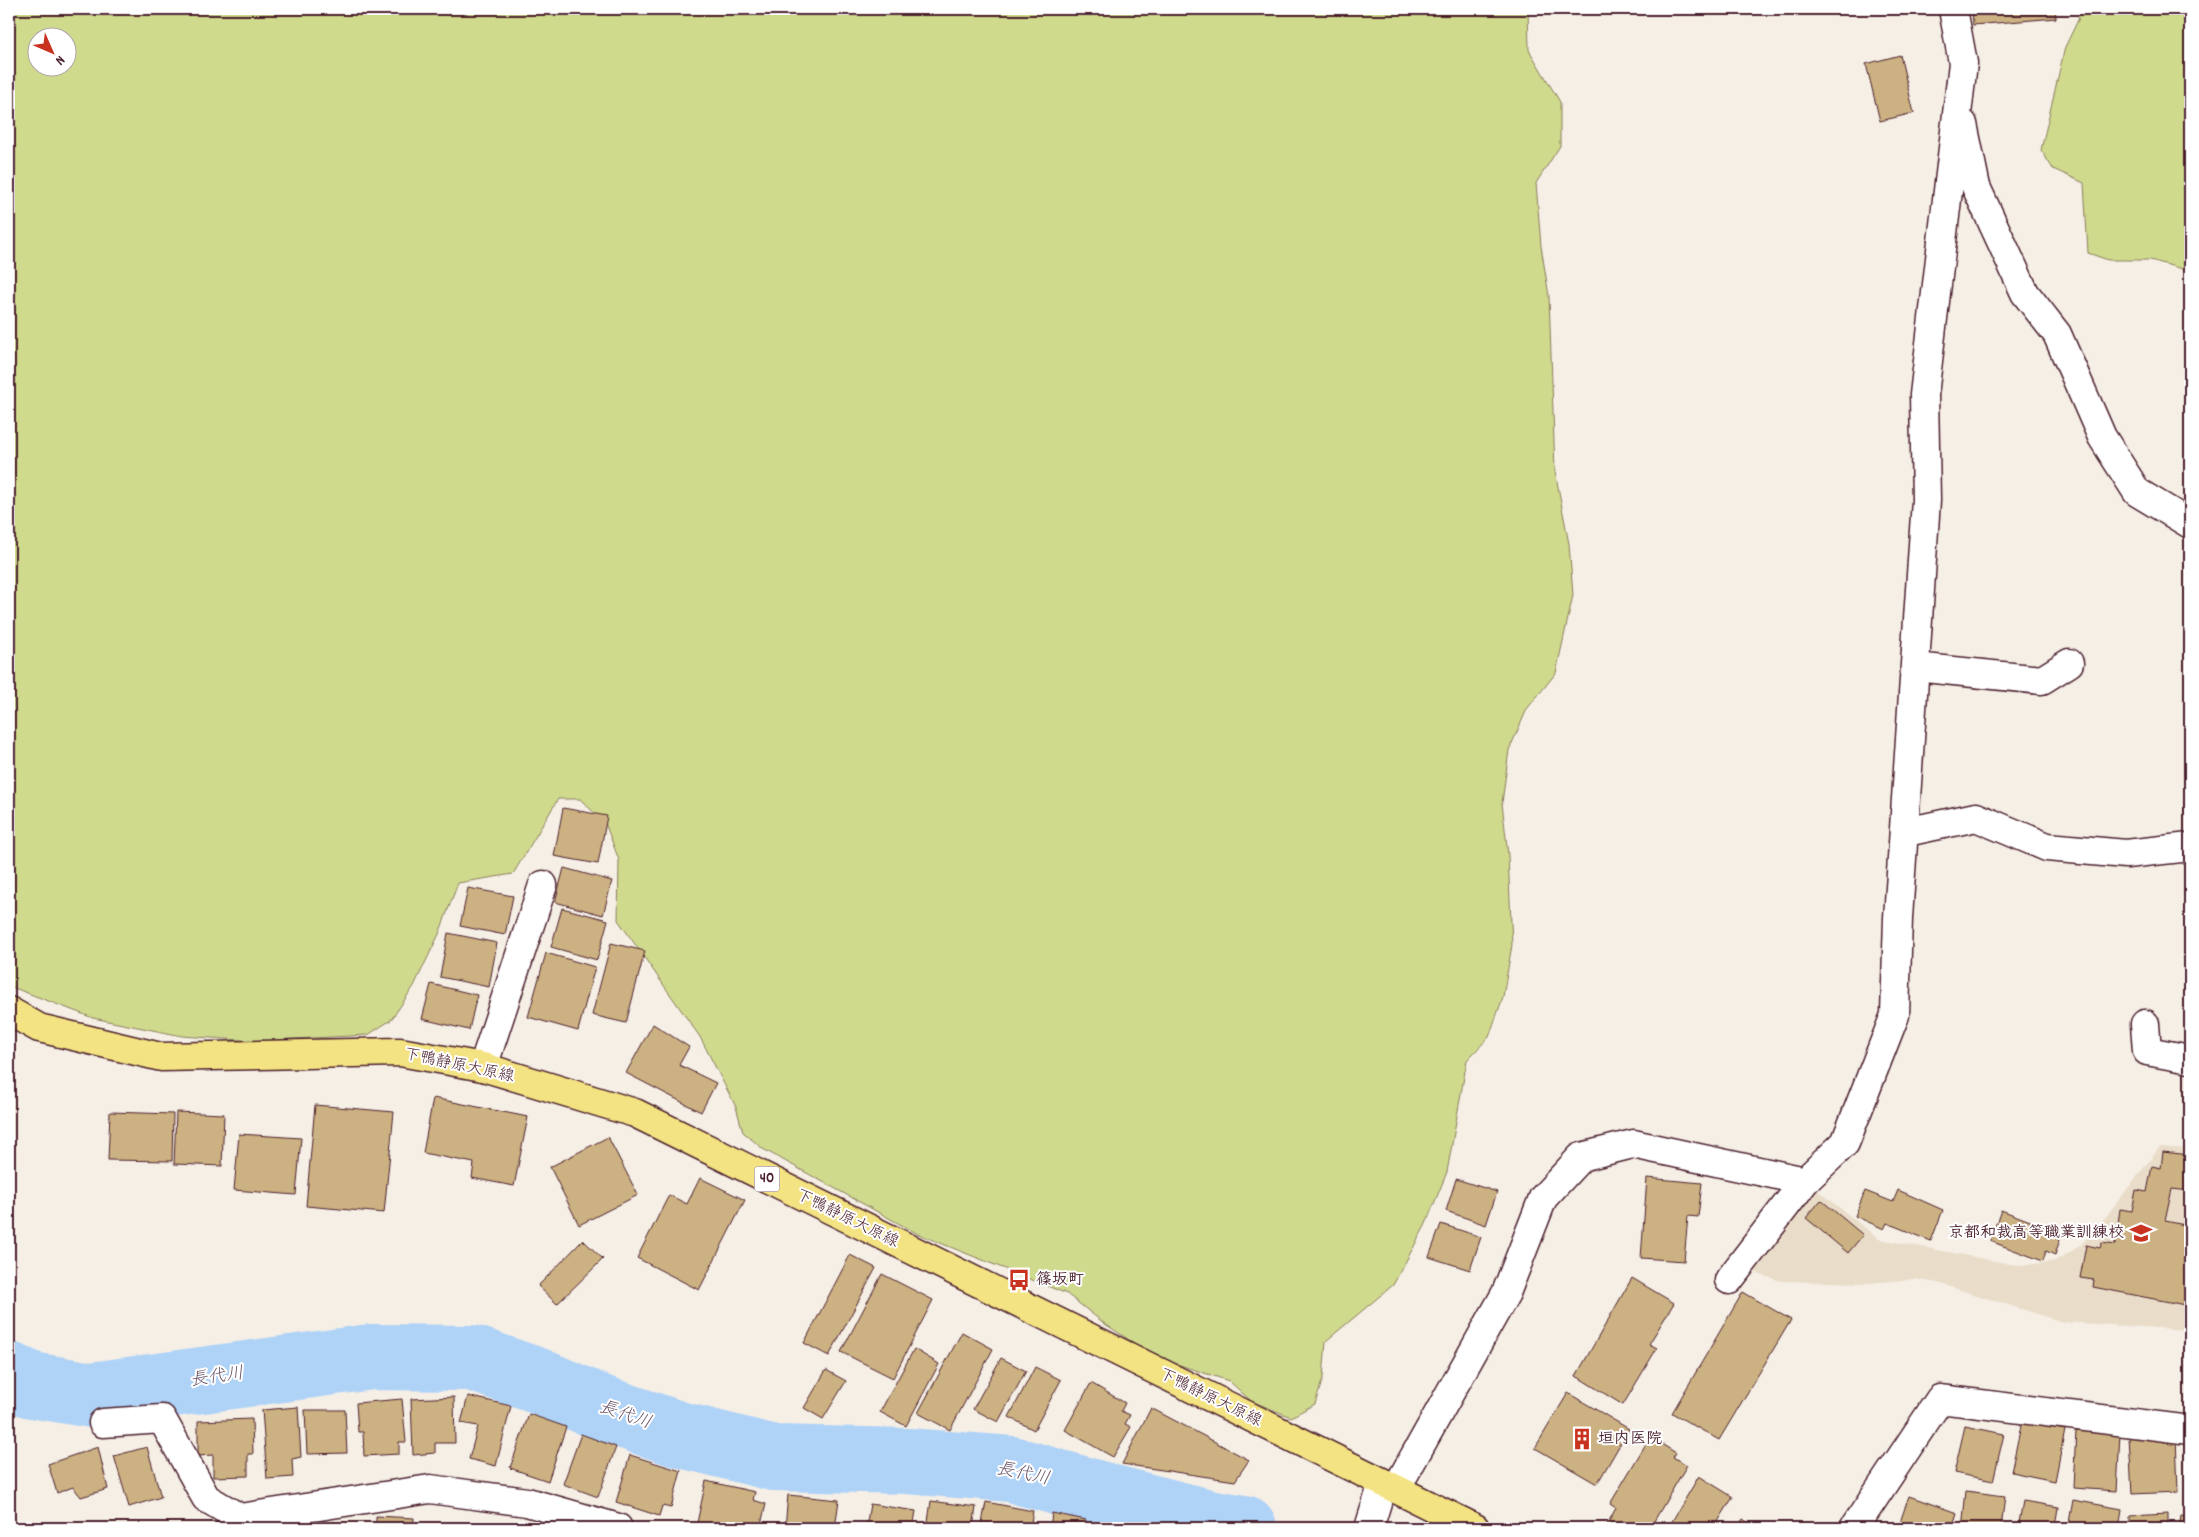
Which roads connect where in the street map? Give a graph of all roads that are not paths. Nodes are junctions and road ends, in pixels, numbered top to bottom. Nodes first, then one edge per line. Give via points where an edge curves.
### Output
1 (1953, 9) edge
2 (1958, 101) junction
3 (2190, 524) edge
4 (2069, 663) dead end
5 (1915, 667) junction
6 (1906, 832) junction
7 (2190, 847) edge
8 (543, 885) dead end
9 (9, 1011) edge
10 (2145, 1024) dead end
11 (2190, 1059) edge
12 (483, 1067) junction
13 (1805, 1181) junction
14 (1729, 1280) dead end
15 (104, 1423) dead end
16 (2190, 1430) edge
17 (1390, 1486) junction
18 (1370, 1524) edge
19 (618, 1528) edge
20 (1475, 1528) edge
21 (1854, 1528) edge

1 - 2 street via 1963,63
2 - 3 street via 1976,188 2025,292 2058,334 2102,437 2137,492
2 - 5 street via 1924,395 1926,500
4 - 5 street via 2042,680
5 - 6 street
6 - 7 street via 1976,817 2046,847 2126,854
6 - 13 street via 1898,918 1895,1015 1845,1143
8 - 12 street
9 - 12 main road, 下鴨静原大原線 / 40 via 39,1028 161,1057 400,1052
10 - 11 street via 2147,1051
12 - 17 main road, 下鴨静原大原線 / 40 via 635,1113
13 - 14 street
13 - 17 street via 1632,1144 1581,1157 1543,1198 1506,1293
15 - 19 street via 162,1419 206,1498 240,1518 430,1489 526,1502
16 - 21 street via 1940,1399
17 - 18 street
17 - 20 main road, 下鴨静原大原線 / 40

